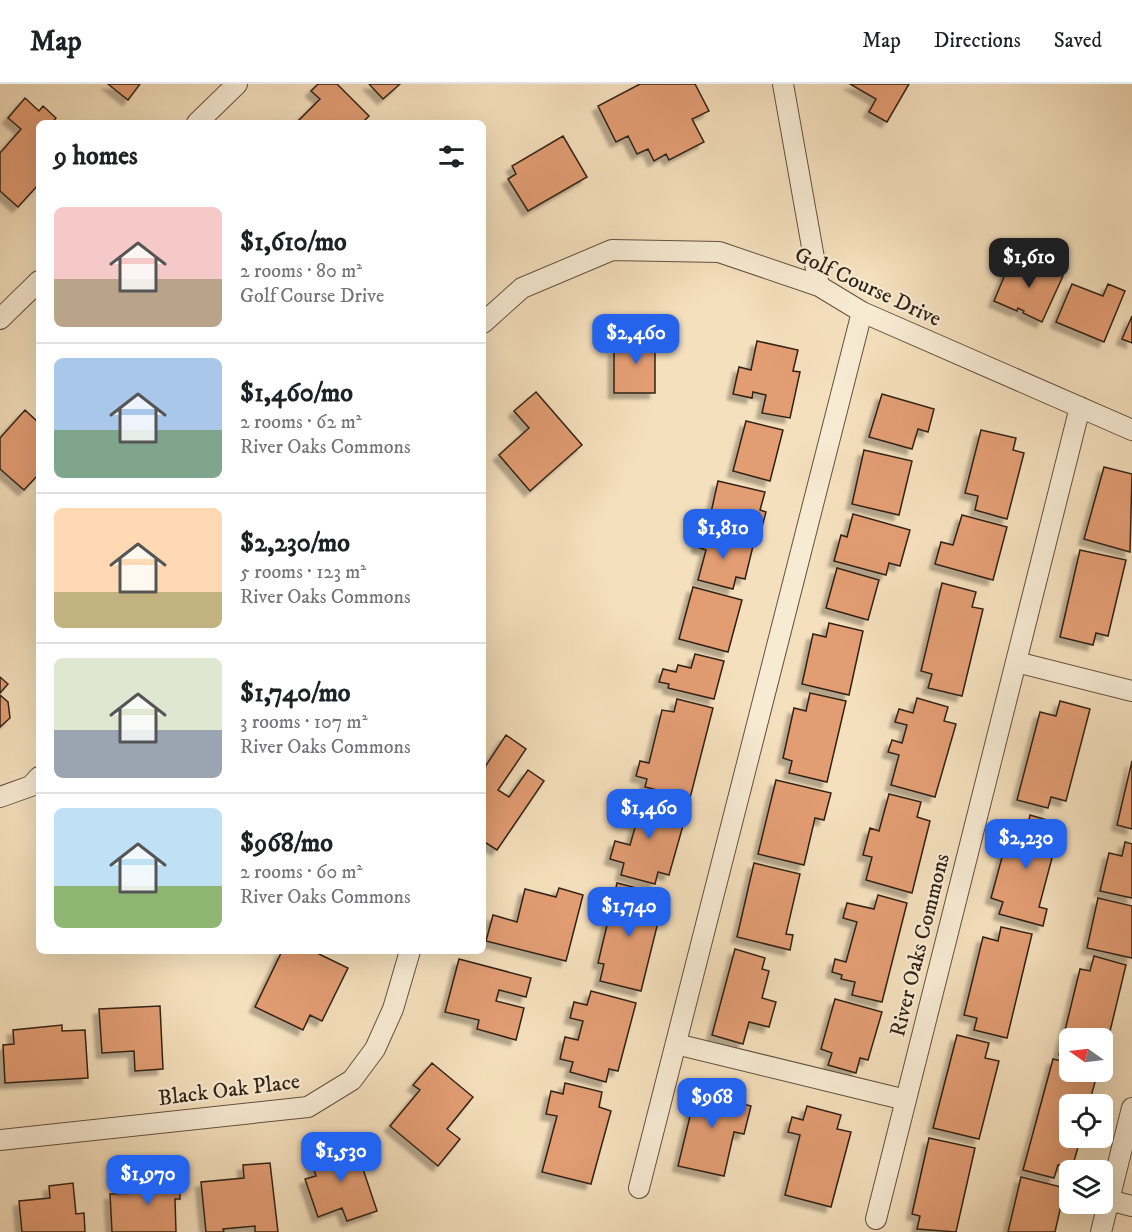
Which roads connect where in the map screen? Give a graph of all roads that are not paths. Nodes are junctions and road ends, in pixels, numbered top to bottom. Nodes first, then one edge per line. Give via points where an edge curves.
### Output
1 (237, 84) edge
2 (783, 84) edge
3 (201, 120) edge
4 (36, 284) edge
5 (819, 286) junction
6 (862, 312) junction
7 (0, 319) edge
8 (486, 320) edge
9 (1080, 407) junction
10 (1132, 430) edge
11 (1016, 662) junction
12 (1132, 691) edge
13 (36, 780) edge
14 (0, 797) edge
15 (409, 954) edge
16 (676, 1044) junction
17 (906, 1100) junction
18 (1132, 1108) edge
19 (0, 1140) edge
20 (1113, 1184) edge
21 (639, 1188) dead end
22 (1113, 1201) edge
23 (1132, 1206) edge
24 (1106, 1214) edge
25 (876, 1219) dead end
26 (1101, 1232) edge

1 - 3 street
2 - 5 street
4 - 7 street
5 - 6 street, Golf Course Drive
5 - 8 street, Golf Course Drive via 719,252 612,250 522,288
6 - 9 street, Golf Course Drive
6 - 16 street
9 - 10 street, Golf Course Drive
9 - 11 street, River Oaks Commons
11 - 12 street
11 - 17 street, River Oaks Commons
13 - 14 street via 31,786
15 - 19 street, Black Oak Place via 393,1009 375,1049 352,1080 308,1107
16 - 17 street
16 - 21 street
17 - 25 street, River Oaks Commons
18 - 20 street
22 - 23 street
24 - 26 street

